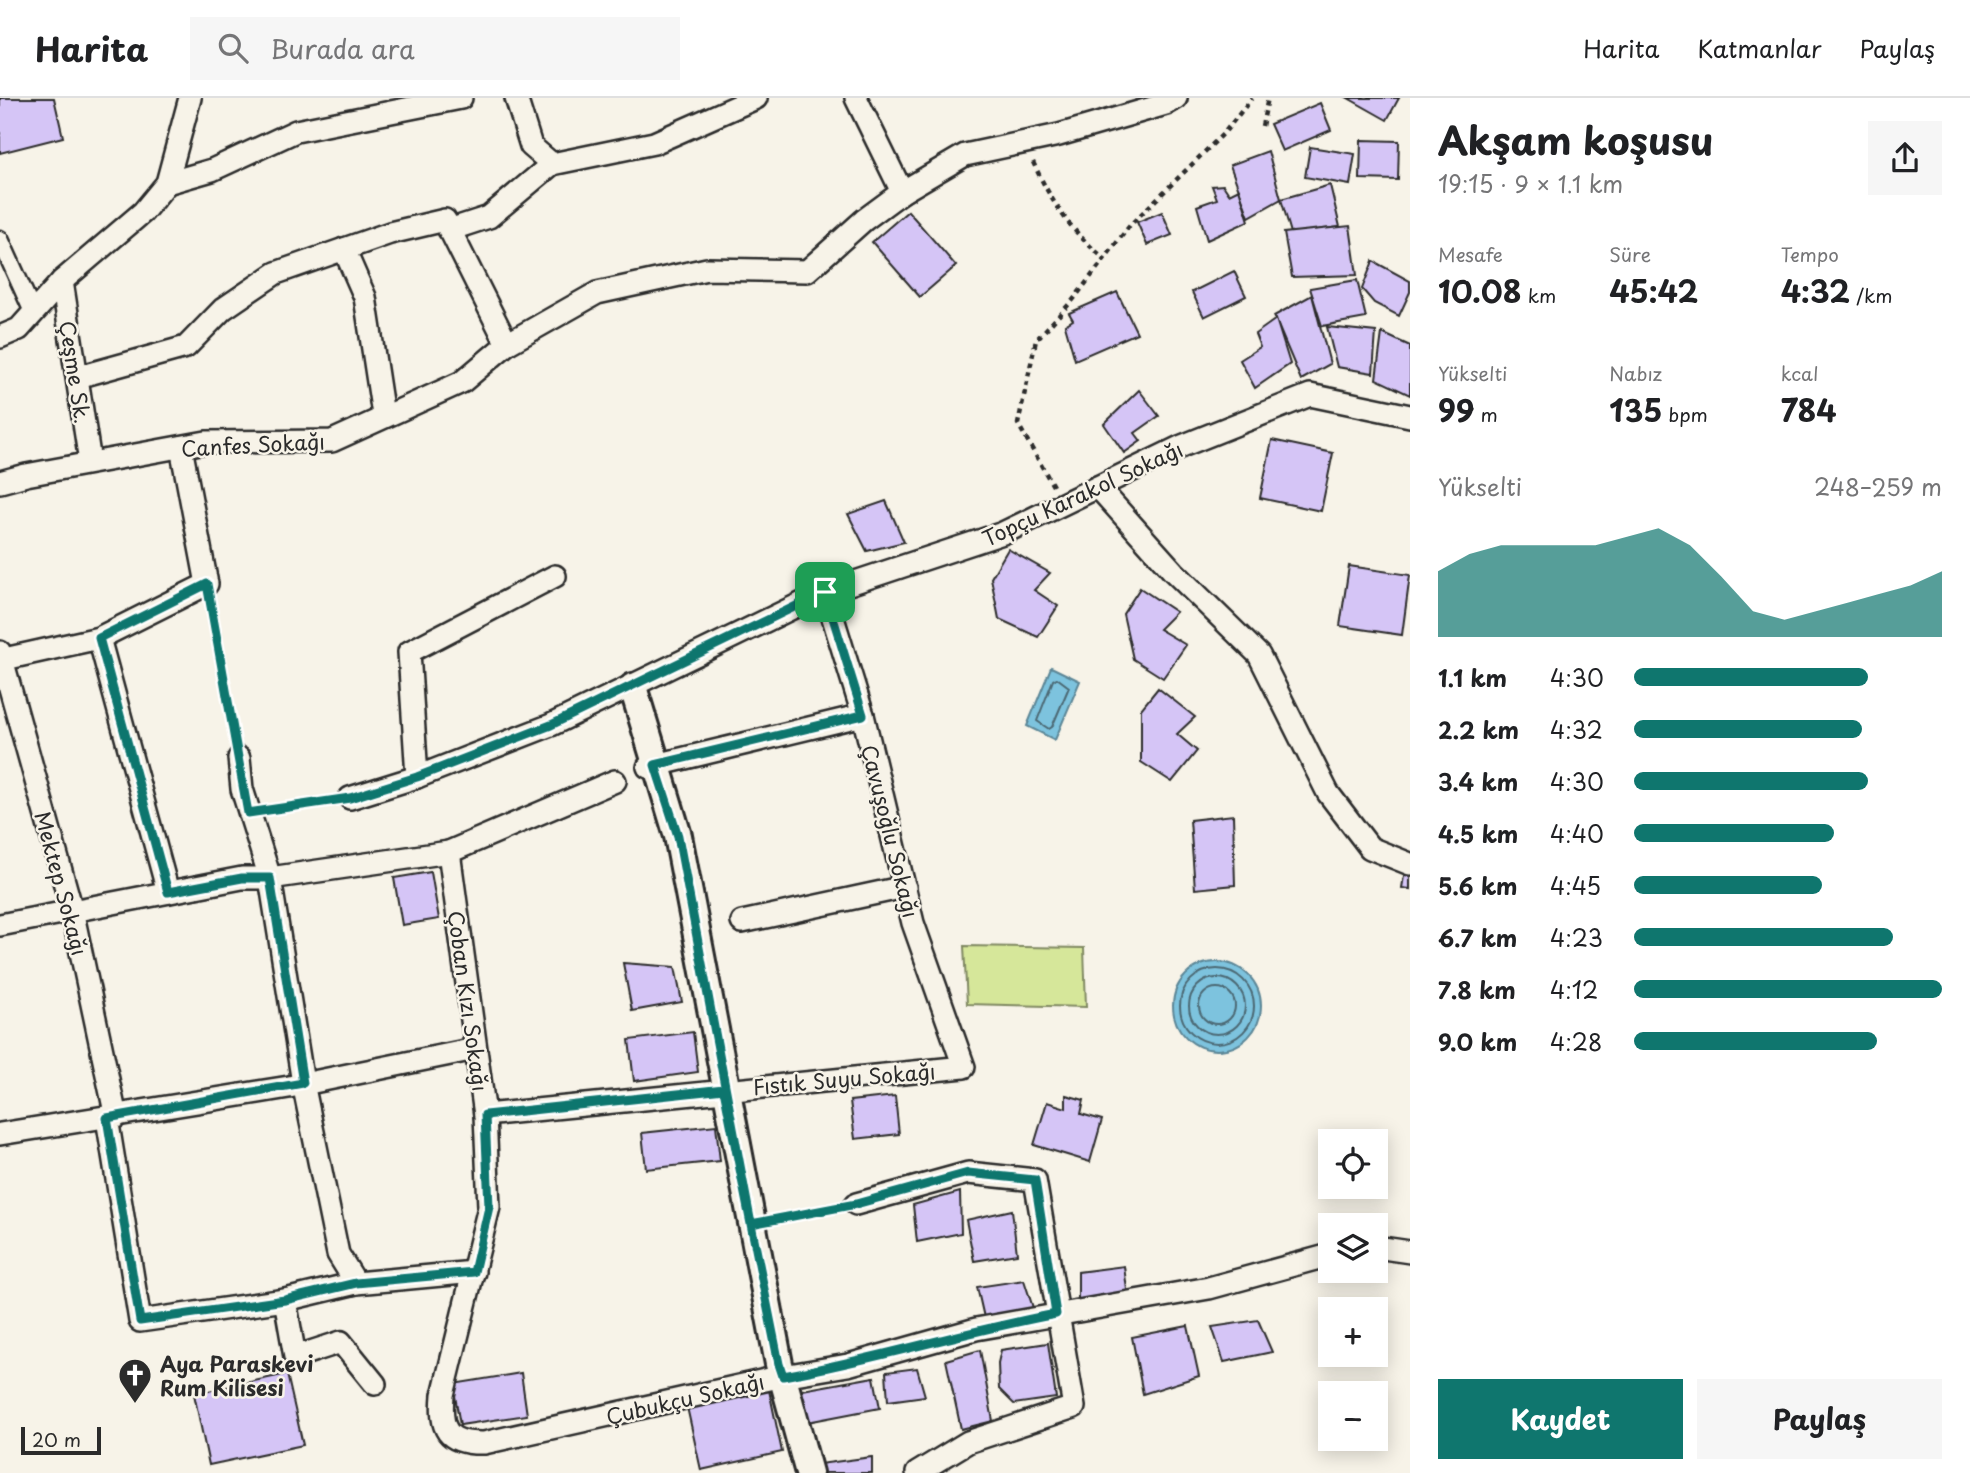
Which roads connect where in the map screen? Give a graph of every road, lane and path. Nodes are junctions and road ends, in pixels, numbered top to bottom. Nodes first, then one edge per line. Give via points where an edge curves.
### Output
1 (190, 98) edge
2 (461, 98) edge
3 (516, 98) edge
4 (756, 98) edge
5 (856, 98) edge
6 (1176, 98) edge
7 (1252, 98) edge
8 (1268, 98) edge
9 (1262, 126) dead end
10 (1024, 142) junction
11 (552, 164) junction
12 (167, 183) junction
13 (902, 192) junction
14 (449, 230) junction
15 (0, 239) edge
16 (344, 250) junction
17 (1104, 258) junction
18 (62, 281) junction
19 (33, 313) junction
20 (0, 337) edge
21 (507, 344) junction
22 (78, 377) junction
23 (383, 415) junction
24 (1410, 416) edge
25 (181, 447) junction
26 (90, 463) junction
27 (0, 482) edge
28 (1098, 486) junction
29 (1063, 503) junction
30 (555, 576) dead end
31 (207, 584) junction
32 (825, 592) junction
33 (99, 638) junction
34 (0, 652) edge
35 (0, 659) edge
36 (633, 687) junction
37 (863, 715) junction
38 (239, 758) joint
39 (651, 766) junction
40 (417, 777) junction
41 (615, 781) dead end
42 (350, 798) joint
43 (248, 813) junction
44 (449, 852) junction
45 (1410, 864) edge
46 (270, 878) junction
47 (905, 887) junction
48 (168, 892) junction
49 (72, 910) junction
50 (742, 922) dead end
51 (0, 925) edge
52 (475, 1049) junction
53 (964, 1067) joint
54 (303, 1083) junction
55 (724, 1089) junction
56 (485, 1115) junction
57 (112, 1117) junction
58 (0, 1134) edge
59 (856, 1204) joint
60 (751, 1224) junction
61 (1388, 1249) edge
62 (1410, 1252) edge
63 (1318, 1258) edge
64 (474, 1272) junction
65 (356, 1283) junction
66 (285, 1300) junction
67 (1056, 1314) junction
68 (783, 1376) junction
69 (375, 1384) dead end
70 (450, 1436) joint
71 (809, 1473) edge
72 (917, 1473) edge

1 - 12 street
2 - 12 street via 296,131 212,170
3 - 11 street via 531,146
4 - 11 street via 654,143
5 - 13 street
6 - 10 street, Canfes Sokağı
7 - 17 path
8 - 9 path
10 - 13 street, Canfes Sokağı via 965,155
10 - 17 path via 1052,203
11 - 14 street via 489,217
12 - 18 street via 143,212
13 - 21 street, Canfes Sokağı via 807,271 707,269 597,293
14 - 16 street via 445,220
14 - 21 street
15 - 19 street
16 - 22 street via 276,273 223,309 186,346
16 - 23 street via 365,297
17 - 29 path via 1036,340 1018,424
18 - 19 street
18 - 22 street, Çeşme Sk.
19 - 20 street via 19,329
21 - 23 street, Canfes Sokağı via 462,382
22 - 26 street, Çeşme Sk.
23 - 25 street, Canfes Sokağı via 332,441 206,442
24 - 28 street, Topçu Karakol Sokağı via 1310,395 1182,446
25 - 26 street, Canfes Sokağı
25 - 31 street
26 - 27 street, Canfes Sokağı
28 - 29 street, Topçu Karakol Sokağı
28 - 45 street via 1174,572 1259,655 1328,793 1370,848
29 - 32 street, Topçu Karakol Sokağı via 1003,533
30 - 40 street via 409,652
31 - 33 street
31 - 38 path
32 - 36 street, Topçu Karakol Sokağı
32 - 37 street, Çavuşoğlu Sokağı
33 - 35 street
33 - 48 street
34 - 35 street, Mektep Sokağı
35 - 49 street, Mektep Sokağı
36 - 39 street
36 - 40 street, Topçu Karakol Sokağı via 551,725
37 - 39 street
37 - 47 street, Çavuşoğlu Sokağı
38 - 43 street
39 - 55 street via 678,836
40 - 42 street, Topçu Karakol Sokağı
41 - 44 street
42 - 43 path
43 - 46 street
44 - 46 street
44 - 52 street, Çoban Kızı Sokağı
46 - 48 street via 242,878
46 - 54 street
47 - 50 street
47 - 53 street, Çavuşoğlu Sokağı via 913,923
48 - 49 street
49 - 51 street
49 - 57 street, Mektep Sokağı
52 - 54 street
52 - 56 street, Çoban Kızı Sokağı
53 - 55 street, Fıstık Suyu Sokağı
54 - 57 street
54 - 65 street via 338,1254
55 - 56 street, Fıstık Suyu Sokağı
55 - 60 street
56 - 64 street, Çoban Kızı Sokağı via 489,1207
57 - 58 street
57 - 66 street, Mektep Sokağı via 140,1321
59 - 60 path
59 - 67 street via 968,1173 1035,1180
60 - 68 street
61 - 62 street
63 - 67 street, Çubukçu Sokağı via 1209,1288
64 - 65 street
64 - 70 street, Çoban Kızı Sokağı via 443,1395 441,1420
65 - 66 street
66 - 69 street via 295,1357 341,1342
67 - 68 street, Çubukçu Sokağı via 976,1329 848,1365
67 - 72 street via 1074,1407 968,1442
68 - 70 street, Çubukçu Sokağı via 484,1443
68 - 71 street

